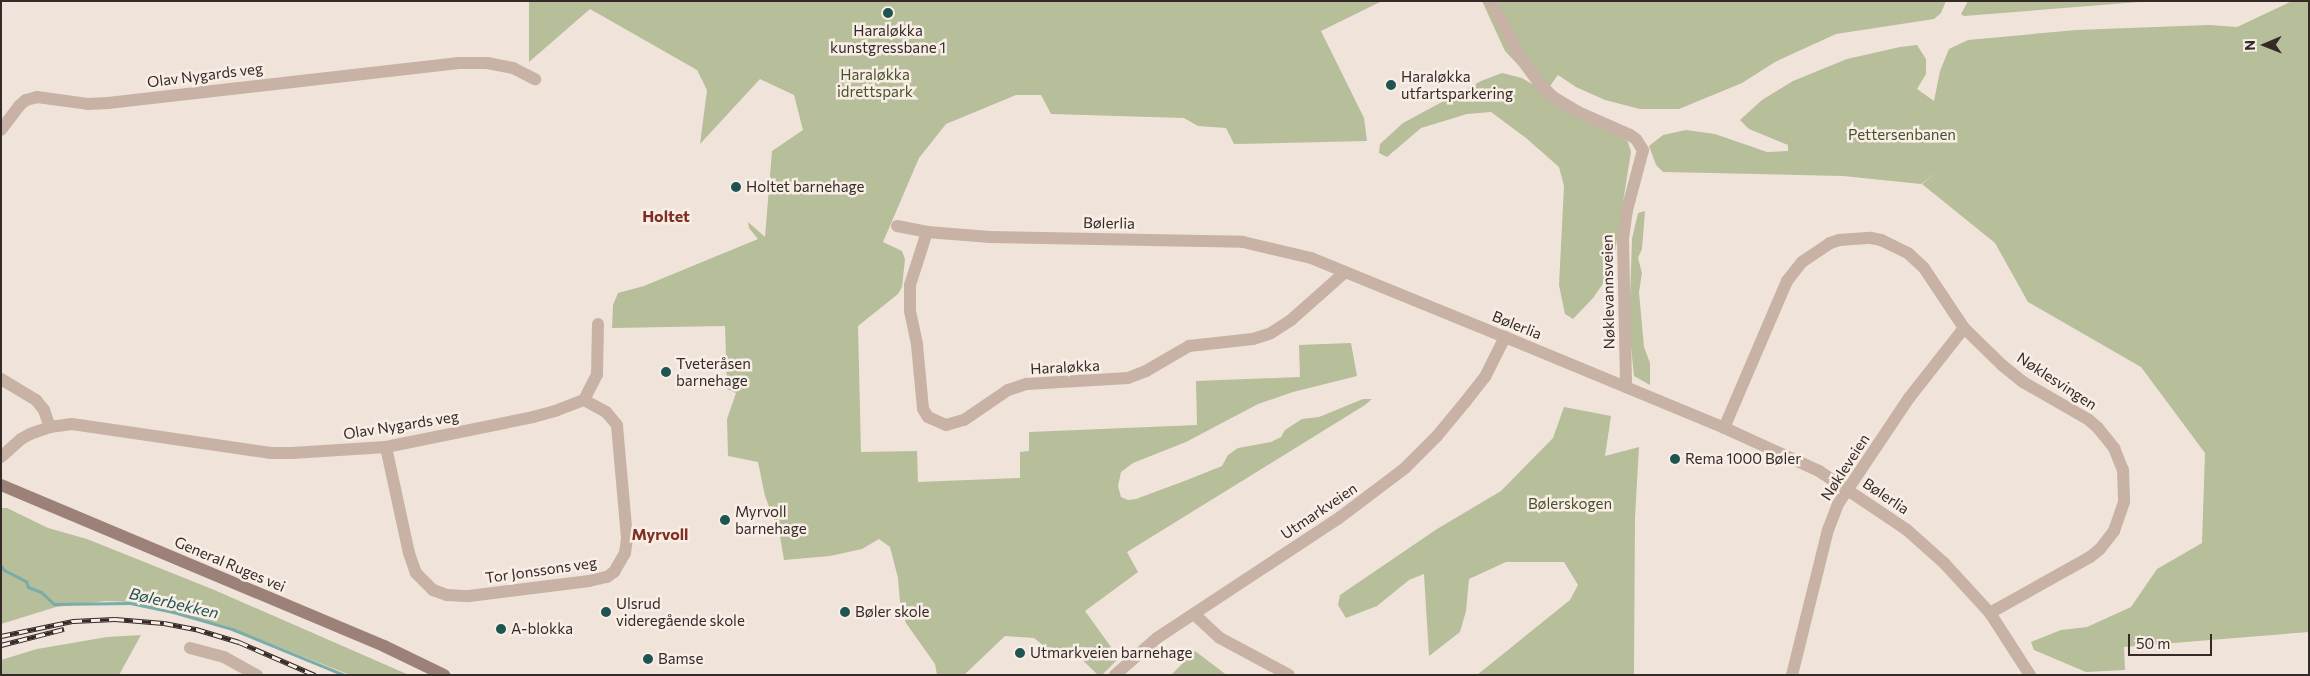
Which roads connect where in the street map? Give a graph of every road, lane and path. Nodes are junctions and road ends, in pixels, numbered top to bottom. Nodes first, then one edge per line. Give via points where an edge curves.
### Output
1 (1491, 1) edge
2 (535, 79) dead end
3 (1, 130) edge
4 (897, 226) dead end
5 (927, 232) junction
6 (1345, 272) junction
7 (598, 324) dead end
8 (1964, 328) junction
9 (1505, 338) junction
10 (1, 379) edge
11 (1626, 387) junction
12 (584, 400) junction
13 (50, 427) junction
14 (1724, 428) junction
15 (386, 447) junction
16 (1, 457) edge
17 (1, 485) edge
18 (1847, 489) junction
19 (1990, 613) junction
20 (1194, 614) junction
21 (190, 648) dead end
22 (257, 675) edge
23 (444, 675) edge
24 (1115, 675) edge
25 (1289, 675) edge
26 (1792, 675) edge
27 (2030, 675) edge

1 - 11 street, Nøklevannsveien via 1520,57 1553,97 1630,135 1643,150 1622,239
2 - 3 street, Olav Nygards veg via 513,68 487,63 459,63 108,103 88,104 44,96 26,100
4 - 5 street, Bølerlia
5 - 6 street, Bølerlia via 990,237 1227,240 1311,258
5 - 6 street, Haraløkka via 910,284 910,311 918,344 922,409 928,417 946,425 964,420 1008,390 1026,384 1128,378 1189,346 1253,339 1270,333 1291,320
6 - 9 street, Bølerlia
7 - 12 street via 597,375
8 - 14 street, Nøklesvingen via 1924,268 1903,250 1871,238 1830,243 1802,262 1787,281
8 - 18 street, Nøkleveien via 1914,391
8 - 19 street, Nøklesvingen via 2023,382 2098,428 2119,459 2125,492 2118,521 2100,549
9 - 11 street, Bølerlia
9 - 20 street, Utmarkveien via 1485,377 1437,436 1405,468 1364,501
10 - 13 street via 36,400
11 - 14 street, Bølerlia
12 - 15 street, Olav Nygards veg via 555,412
12 - 15 street, Tor Jonssons veg via 606,412 617,424 626,553 614,572 606,577 461,596 442,594 428,587 416,573 409,553
13 - 15 street, Olav Nygards veg via 92,426 271,453
13 - 16 street, Olav Nygards veg via 21,439
14 - 18 street, Bølerlia via 1819,471
17 - 23 main road, General Ruges vei via 360,636
18 - 19 street, Bølerlia via 1883,512 1927,547
18 - 26 street, Nøkleveien via 1830,524
19 - 27 street, Bølerlia
20 - 24 street, Utmarkveien via 1144,648
20 - 25 street via 1220,638
21 - 22 street via 224,657

